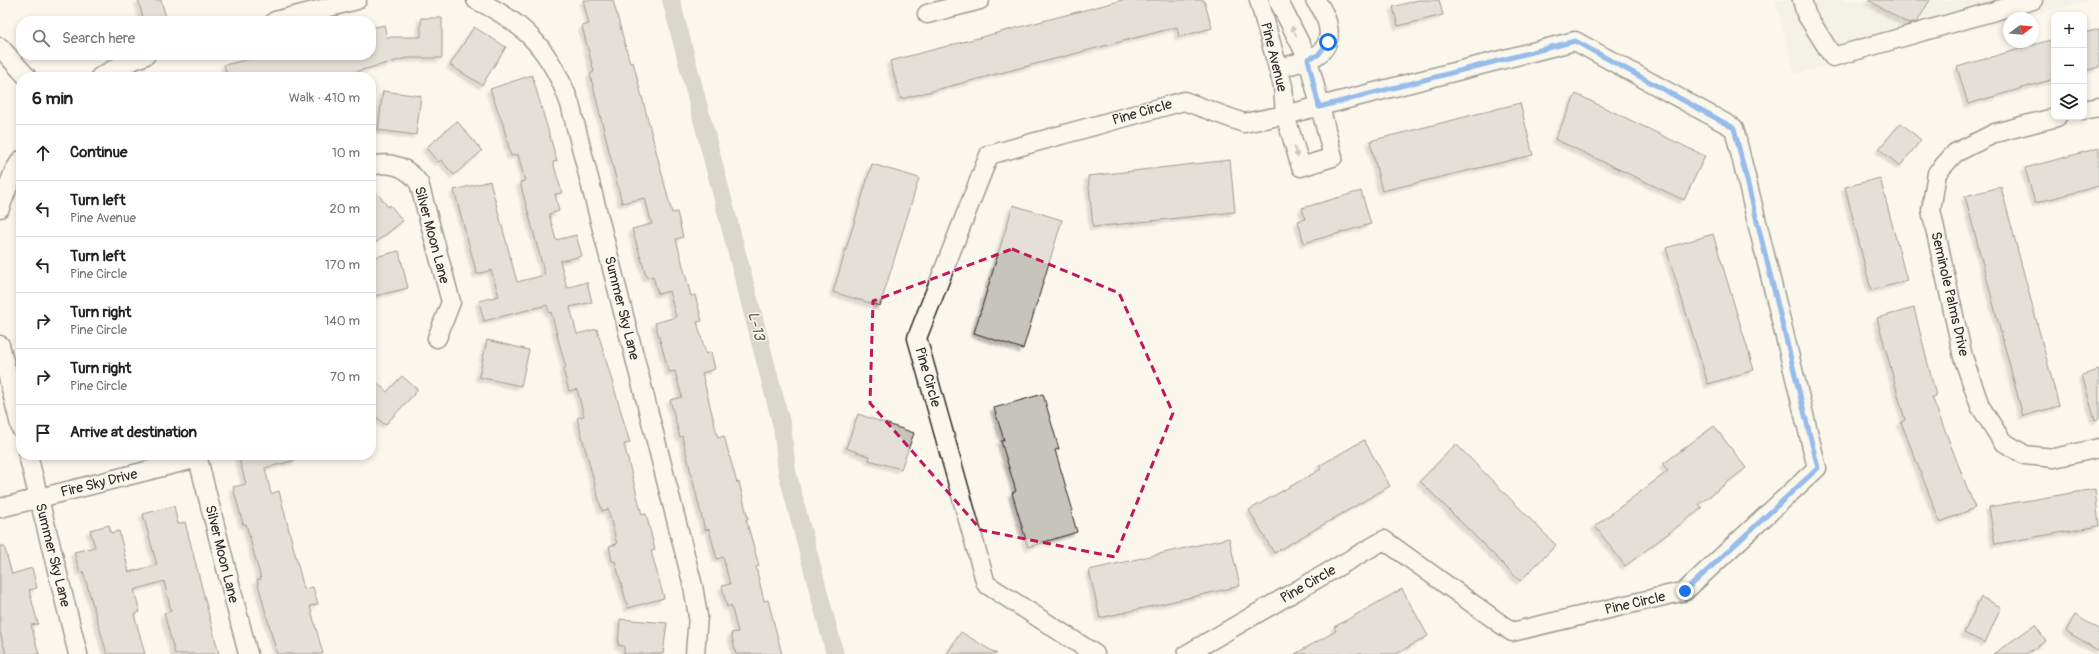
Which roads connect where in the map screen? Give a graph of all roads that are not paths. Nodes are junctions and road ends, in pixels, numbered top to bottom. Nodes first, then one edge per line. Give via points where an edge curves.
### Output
1 (357, 0) edge
2 (476, 0) edge
3 (980, 0) edge
4 (1259, 0) edge
5 (1278, 0) edge
6 (1315, 0) edge
7 (1802, 0) edge
8 (2032, 0) edge
9 (926, 14) dead end
10 (295, 16) edge
11 (0, 47) edge
12 (1308, 59) junction
13 (134, 60) edge
14 (1278, 69) junction
15 (22, 72) edge
16 (109, 72) edge
17 (2099, 106) edge
18 (1319, 107) junction
19 (2087, 109) edge
20 (1285, 115) junction
21 (2051, 118) edge
22 (376, 165) edge
23 (16, 168) edge
24 (0, 208) edge
25 (437, 338) dead end
26 (0, 345) edge
27 (16, 409) edge
28 (2099, 448) edge
29 (29, 460) edge
30 (182, 460) edge
31 (198, 460) edge
32 (39, 498) junction
33 (0, 508) edge
34 (78, 654) edge
35 (248, 654) edge
36 (695, 654) edge
37 (1095, 654) edge
38 (1187, 654) edge

1 - 10 street
2 - 36 street, Summer Sky Lane via 516,22 534,39 550,59 562,81 570,104 693,586 698,616
3 - 9 street
4 - 14 street, Pine Avenue
12 -> 5 street, Pine Avenue
6 - 12 street via 1324,10 1329,26 1328,42 1318,55
7 - 8 street via 1806,14 1832,57
11 - 15 street
12 - 14 street
12 - 18 street, Pine Avenue
13 - 16 street
14 - 20 street, Pine Avenue via 1283,86
17 - 19 street
18 - 20 street, Pine Circle
20 -> 18 street, Pine Avenue via 1301,167 1333,156
18 - 38 street, Pine Circle via 1575,41 1734,128 1818,468 1685,591 1512,632 1384,540
20 - 37 street, Pine Circle via 1244,123 1184,100 989,156 917,338 986,584
21 - 28 street, Seminole Palms Drive via 1995,132 1955,153 1937,173 1931,210 1963,357 1980,406 2002,441 2025,455 2054,458
22 - 25 street, Silver Moon Lane via 389,164 401,167 412,174 419,183 450,302
23 - 24 street
26 - 27 street
29 - 32 street, Summer Sky Lane
30 - 32 street, Fire Sky Drive
31 - 35 street, Silver Moon Lane
32 - 33 street, Fire Sky Drive
32 - 34 street, Summer Sky Lane

